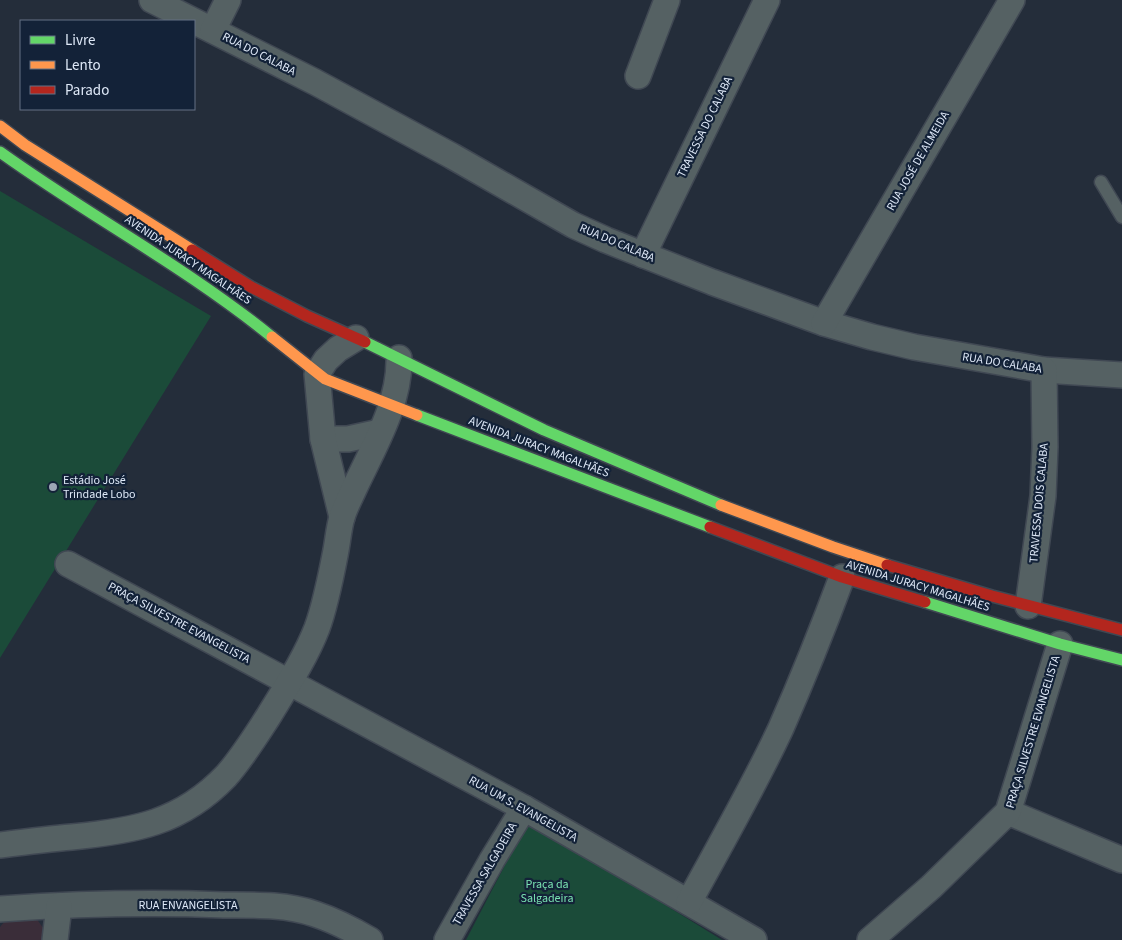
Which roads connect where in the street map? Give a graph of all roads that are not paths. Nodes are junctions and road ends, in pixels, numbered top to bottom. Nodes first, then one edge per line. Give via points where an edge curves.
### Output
1 (152, 0) edge
2 (228, 0) edge
3 (667, 0) edge
4 (767, 0) edge
5 (1012, 0) edge
6 (193, 20) edge
7 (195, 21) edge
8 (213, 30) junction
9 (638, 76) dead end
10 (0, 126) edge
11 (0, 152) edge
12 (1101, 182) dead end
13 (1122, 217) edge
14 (643, 255) junction
15 (824, 323) junction
16 (356, 338) junction
17 (399, 358) junction
18 (1044, 370) junction
19 (317, 374) junction
20 (1122, 375) edge
21 (391, 404) junction
22 (380, 432) junction
23 (323, 439) junction
24 (592, 466) junction
25 (661, 495) junction
26 (342, 517) junction
27 (68, 564) dead end
28 (842, 577) junction
29 (1028, 606) junction
30 (988, 609) junction
31 (1122, 630) edge
32 (1060, 644) junction
33 (1120, 657) edge
34 (290, 682) junction
35 (524, 808) junction
36 (1008, 812) junction
37 (0, 845) edge
38 (1122, 860) edge
39 (688, 902) junction
40 (58, 906) junction
41 (0, 909) edge
42 (55, 940) edge
43 (370, 940) edge
44 (447, 940) edge
45 (754, 940) edge
46 (870, 940) edge

1 - 6 street, RUA DO CALABA
2 - 8 street
3 - 9 street
4 - 14 street, TRAVESSA DO CALABA
5 - 15 street, RUA JOSÉ DE ALMEIDA
7 - 8 street, RUA DO CALABA
8 - 14 street, RUA DO CALABA via 393,123 573,225
10 - 16 main road, AVENIDA JURACY MAGALHÃES via 50,161 251,286
11 - 19 main road, AVENIDA JURACY MAGALHÃES via 202,284
12 - 13 lane
14 - 15 street, RUA DO CALABA
15 - 18 street, RUA DO CALABA via 914,348
16 - 17 main road, AVENIDA JURACY MAGALHÃES
16 - 19 street via 326,360
17 - 21 street via 398,381
17 - 24 main road, AVENIDA JURACY MAGALHÃES via 544,430
18 - 20 street, RUA DO CALABA
18 - 29 street, TRAVESSA DOIS CALABA via 1043,496
19 - 21 main road, AVENIDA JURACY MAGALHÃES
19 - 23 street
21 - 22 street
21 - 24 main road, AVENIDA JURACY MAGALHÃES
22 - 23 street via 348,439
22 - 26 street
23 - 26 street
24 - 25 main road, AVENIDA JURACY MAGALHÃES
24 - 25 main road, AVENIDA JURACY MAGALHÃES
25 - 28 main road, AVENIDA JURACY MAGALHÃES
25 - 30 main road, AVENIDA JURACY MAGALHÃES via 734,510 897,568
26 - 34 street via 316,629
27 - 34 street, PRAÇA SILVESTRE EVANGELISTA
28 - 30 main road, AVENIDA JURACY MAGALHÃES
28 - 39 street via 780,728
29 - 30 main road, AVENIDA JURACY MAGALHÃES
29 - 31 main road, AVENIDA JURACY MAGALHÃES
30 - 32 main road, AVENIDA JURACY MAGALHÃES
32 - 33 main road, AVENIDA JURACY MAGALHÃES
32 - 36 street, PRAÇA SILVESTRE EVANGELISTA
34 - 35 street, RUA UM S. EVANGELISTA
34 - 37 street via 226,775 189,806 168,818 108,834
35 - 39 street, RUA UM S. EVANGELISTA
35 - 44 street, TRAVESSA SALGADEIRA
36 - 38 street
36 - 46 street, PRAÇA SILVESTRE EVANGELISTA via 931,887
39 - 45 street, RUA UM S. EVANGELISTA
40 - 41 street, RUA ENVANGELISTA
40 - 42 street
40 - 43 street, RUA ENVANGELISTA via 268,906 315,914

